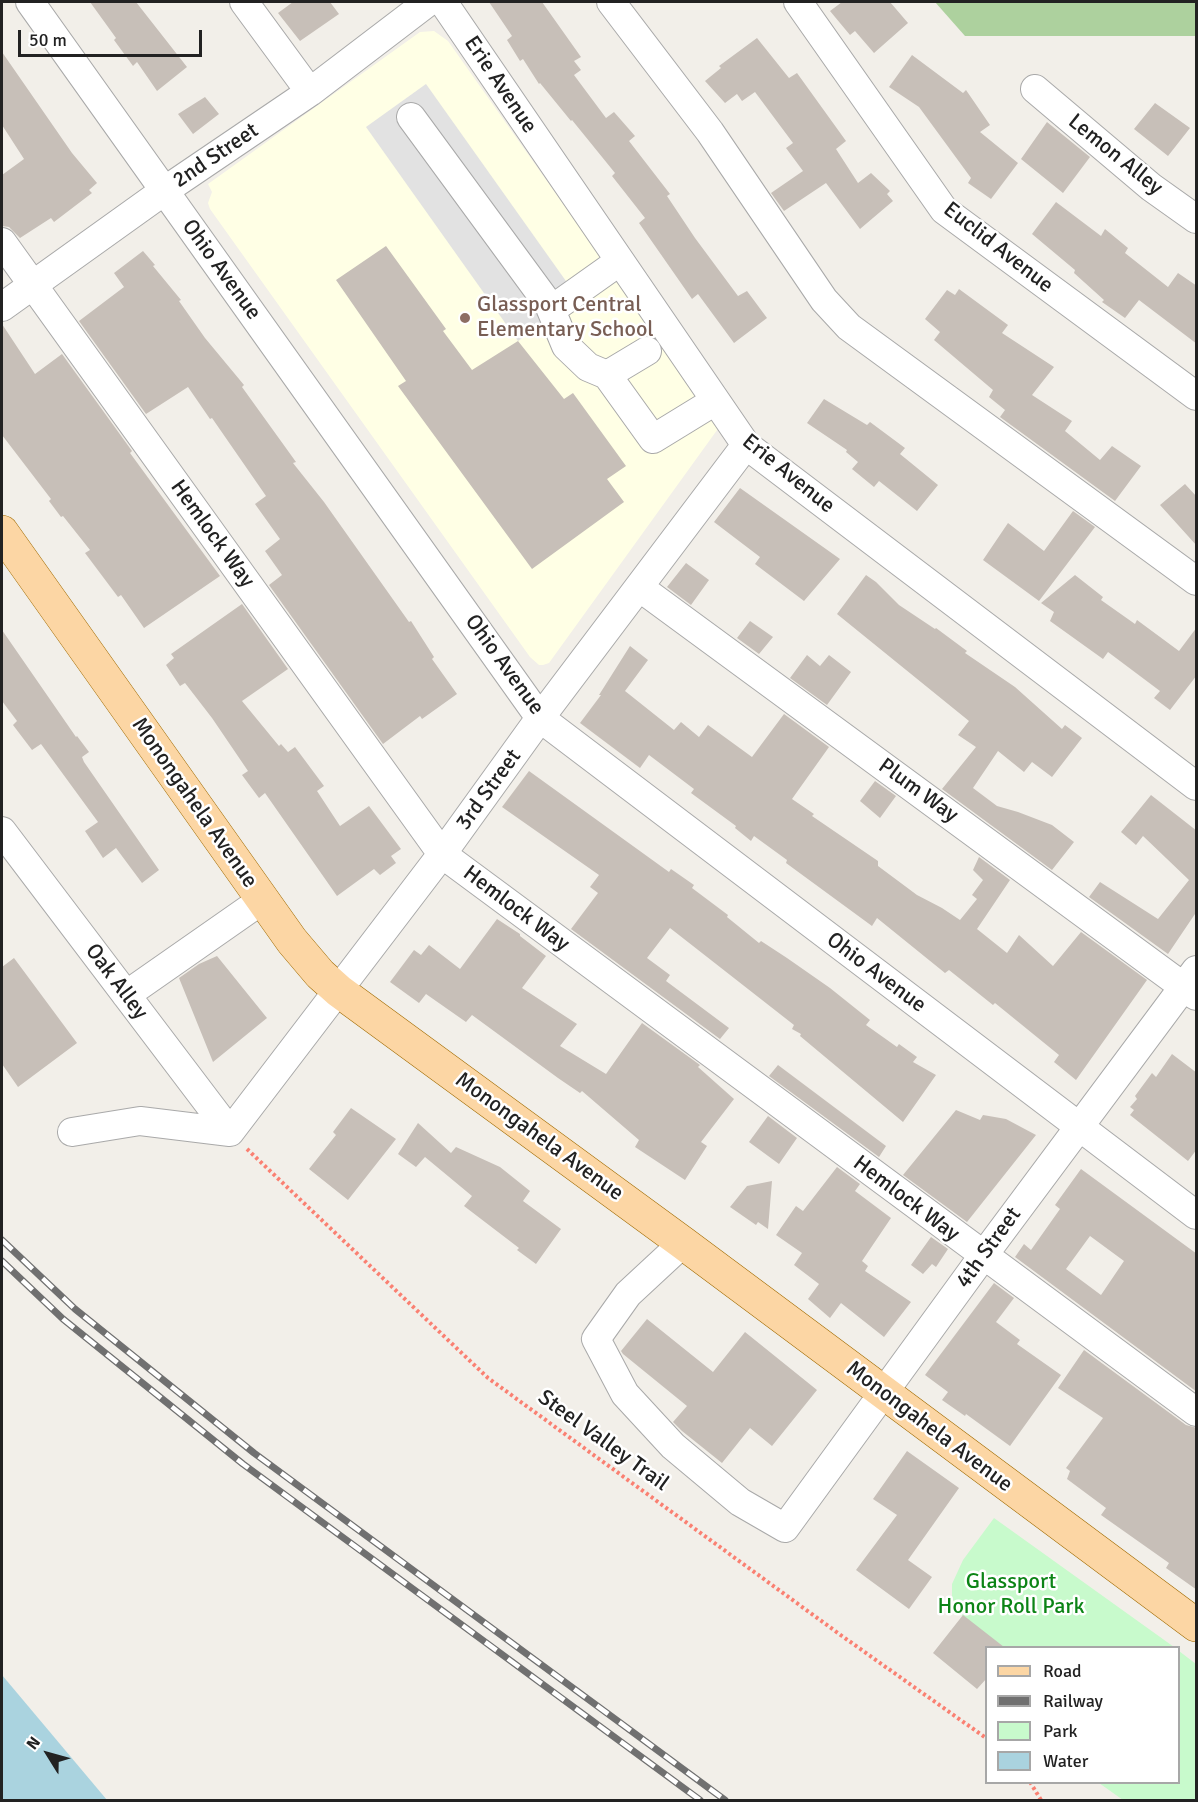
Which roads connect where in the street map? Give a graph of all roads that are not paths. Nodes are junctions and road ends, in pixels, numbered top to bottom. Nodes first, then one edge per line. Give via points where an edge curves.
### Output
1 (30, 2) edge
2 (244, 2) edge
3 (428, 2) edge
4 (443, 2) edge
5 (611, 2) edge
6 (798, 2) edge
7 (1035, 89) dead end
8 (310, 92) junction
9 (411, 117) dead end
10 (164, 191) junction
11 (1197, 219) edge
12 (2, 242) edge
13 (620, 261) junction
14 (32, 285) junction
15 (2, 307) edge
16 (551, 310) junction
17 (647, 351) dead end
18 (607, 375) junction
19 (1197, 396) edge
20 (715, 400) junction
21 (746, 445) junction
22 (2, 532) edge
23 (1197, 581) edge
24 (639, 587) junction
25 (540, 718) junction
26 (1197, 786) edge
27 (2, 831) edge
28 (442, 854) junction
29 (262, 900) junction
30 (1192, 984) edge
31 (339, 991) junction
32 (126, 995) junction
33 (1079, 1127) junction
34 (72, 1132) dead end
35 (230, 1132) junction
36 (1197, 1215) edge
37 (683, 1243) junction
38 (983, 1256) junction
39 (883, 1393) junction
40 (1197, 1412) edge
41 (1197, 1625) edge

1 - 10 street, Ohio Avenue
2 - 8 street
3 - 8 street, 2nd Street
4 - 13 street, Erie Avenue
5 - 23 street via 710,132 824,300 849,327
6 - 19 street, Euclid Avenue via 944,210
7 - 11 street, Lemon Alley via 1152,187
8 - 10 street, 2nd Street
9 - 16 street
10 - 14 street, 2nd Street
10 - 25 street, Ohio Avenue
12 - 14 street, Hemlock Way
13 - 16 street
13 - 20 street, Erie Avenue
14 - 15 street, 2nd Street
14 - 28 street, Hemlock Way
16 - 18 street via 566,346 588,367
17 - 18 street
18 - 20 street via 653,439
20 - 21 street, Erie Avenue
21 - 24 street, 3rd Street
21 - 26 street, Erie Avenue
22 - 29 main road, Monongahela Avenue
24 - 25 street, 3rd Street
24 - 30 street, Plum Way
25 - 28 street, 3rd Street
25 - 33 street, Ohio Avenue
27 - 32 street, Oak Alley
28 - 31 street, 3rd Street
28 - 38 street, Hemlock Way
29 - 31 main road, Monongahela Avenue via 292,941
29 - 32 street
30 - 33 street, 4th Street
31 - 35 street, 3rd Street
31 - 37 main road, Monongahela Avenue
32 - 35 street, Oak Alley
33 - 36 street, Ohio Avenue
33 - 38 street, 4th Street
34 - 35 street via 140,1121
37 - 39 main road, Monongahela Avenue
37 - 39 street, 4th Street via 628,1294 596,1339 625,1394 673,1446 740,1502 785,1528
38 - 39 street, 4th Street
38 - 40 street, Hemlock Way
39 - 41 main road, Monongahela Avenue

